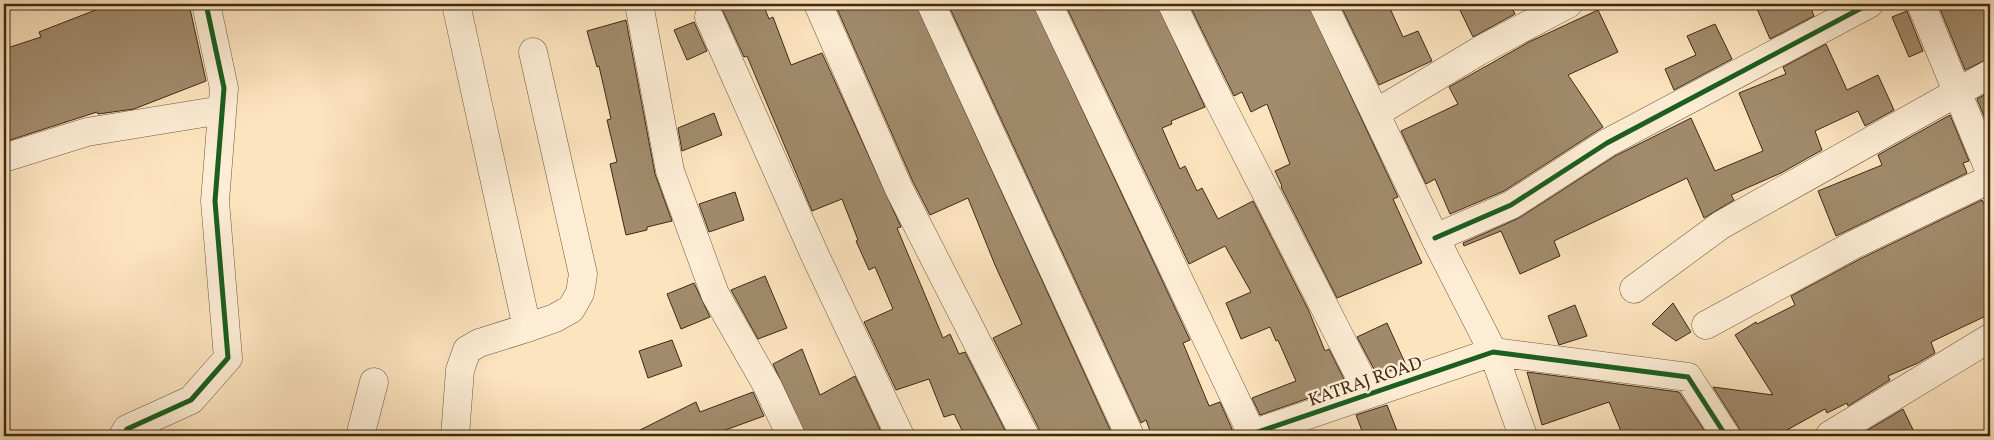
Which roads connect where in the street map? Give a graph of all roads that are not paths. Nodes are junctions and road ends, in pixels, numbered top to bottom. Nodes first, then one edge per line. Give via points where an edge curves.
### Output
1 (206, 4) edge
2 (456, 4) edge
3 (639, 4) edge
4 (818, 4) edge
5 (931, 4) edge
6 (1048, 4) edge
7 (1172, 4) edge
8 (1323, 4) edge
9 (1568, 4) edge
10 (1869, 4) edge
11 (1920, 4) edge
12 (709, 17) dead end
13 (533, 52) dead end
14 (1990, 74) edge
15 (1958, 92) junction
16 (222, 110) junction
17 (1376, 112) junction
18 (4, 158) edge
19 (1990, 172) edge
20 (1990, 179) edge
21 (1435, 238) junction
22 (1634, 289) dead end
23 (1706, 325) dead end
24 (528, 328) junction
25 (1990, 338) edge
26 (1493, 352) junction
27 (374, 382) dead end
28 (1369, 394) junction
29 (1249, 435) edge
30 (1830, 435) edge
31 (123, 436) edge
32 (360, 436) edge
33 (455, 436) edge
34 (790, 436) edge
35 (900, 436) edge
36 (1025, 436) edge
37 (1130, 436) edge
38 (1522, 436) edge
39 (1726, 436) edge

1 - 16 street via 224,88
2 - 24 street
3 - 34 street via 670,171 715,294 768,387
4 - 36 street via 899,189
5 - 37 street
6 - 29 street
7 - 28 street
8 - 17 street
9 - 17 street
10 - 21 street via 1607,143 1512,205
11 - 15 street
12 - 35 street
13 - 24 street via 583,274 580,293 571,309
14 - 15 street
15 - 19 street
15 - 22 street via 1721,225
16 - 18 street via 87,132
16 - 31 street via 215,201 228,358 191,400 126,429
17 - 21 street
20 - 23 street via 1853,245
21 - 26 street
24 - 33 street via 479,342 467,350 460,370
25 - 30 street
26 - 28 street, KATRAJ ROAD
26 - 38 street
26 - 39 street via 1688,377
27 - 32 street
28 - 29 street, KATRAJ ROAD

